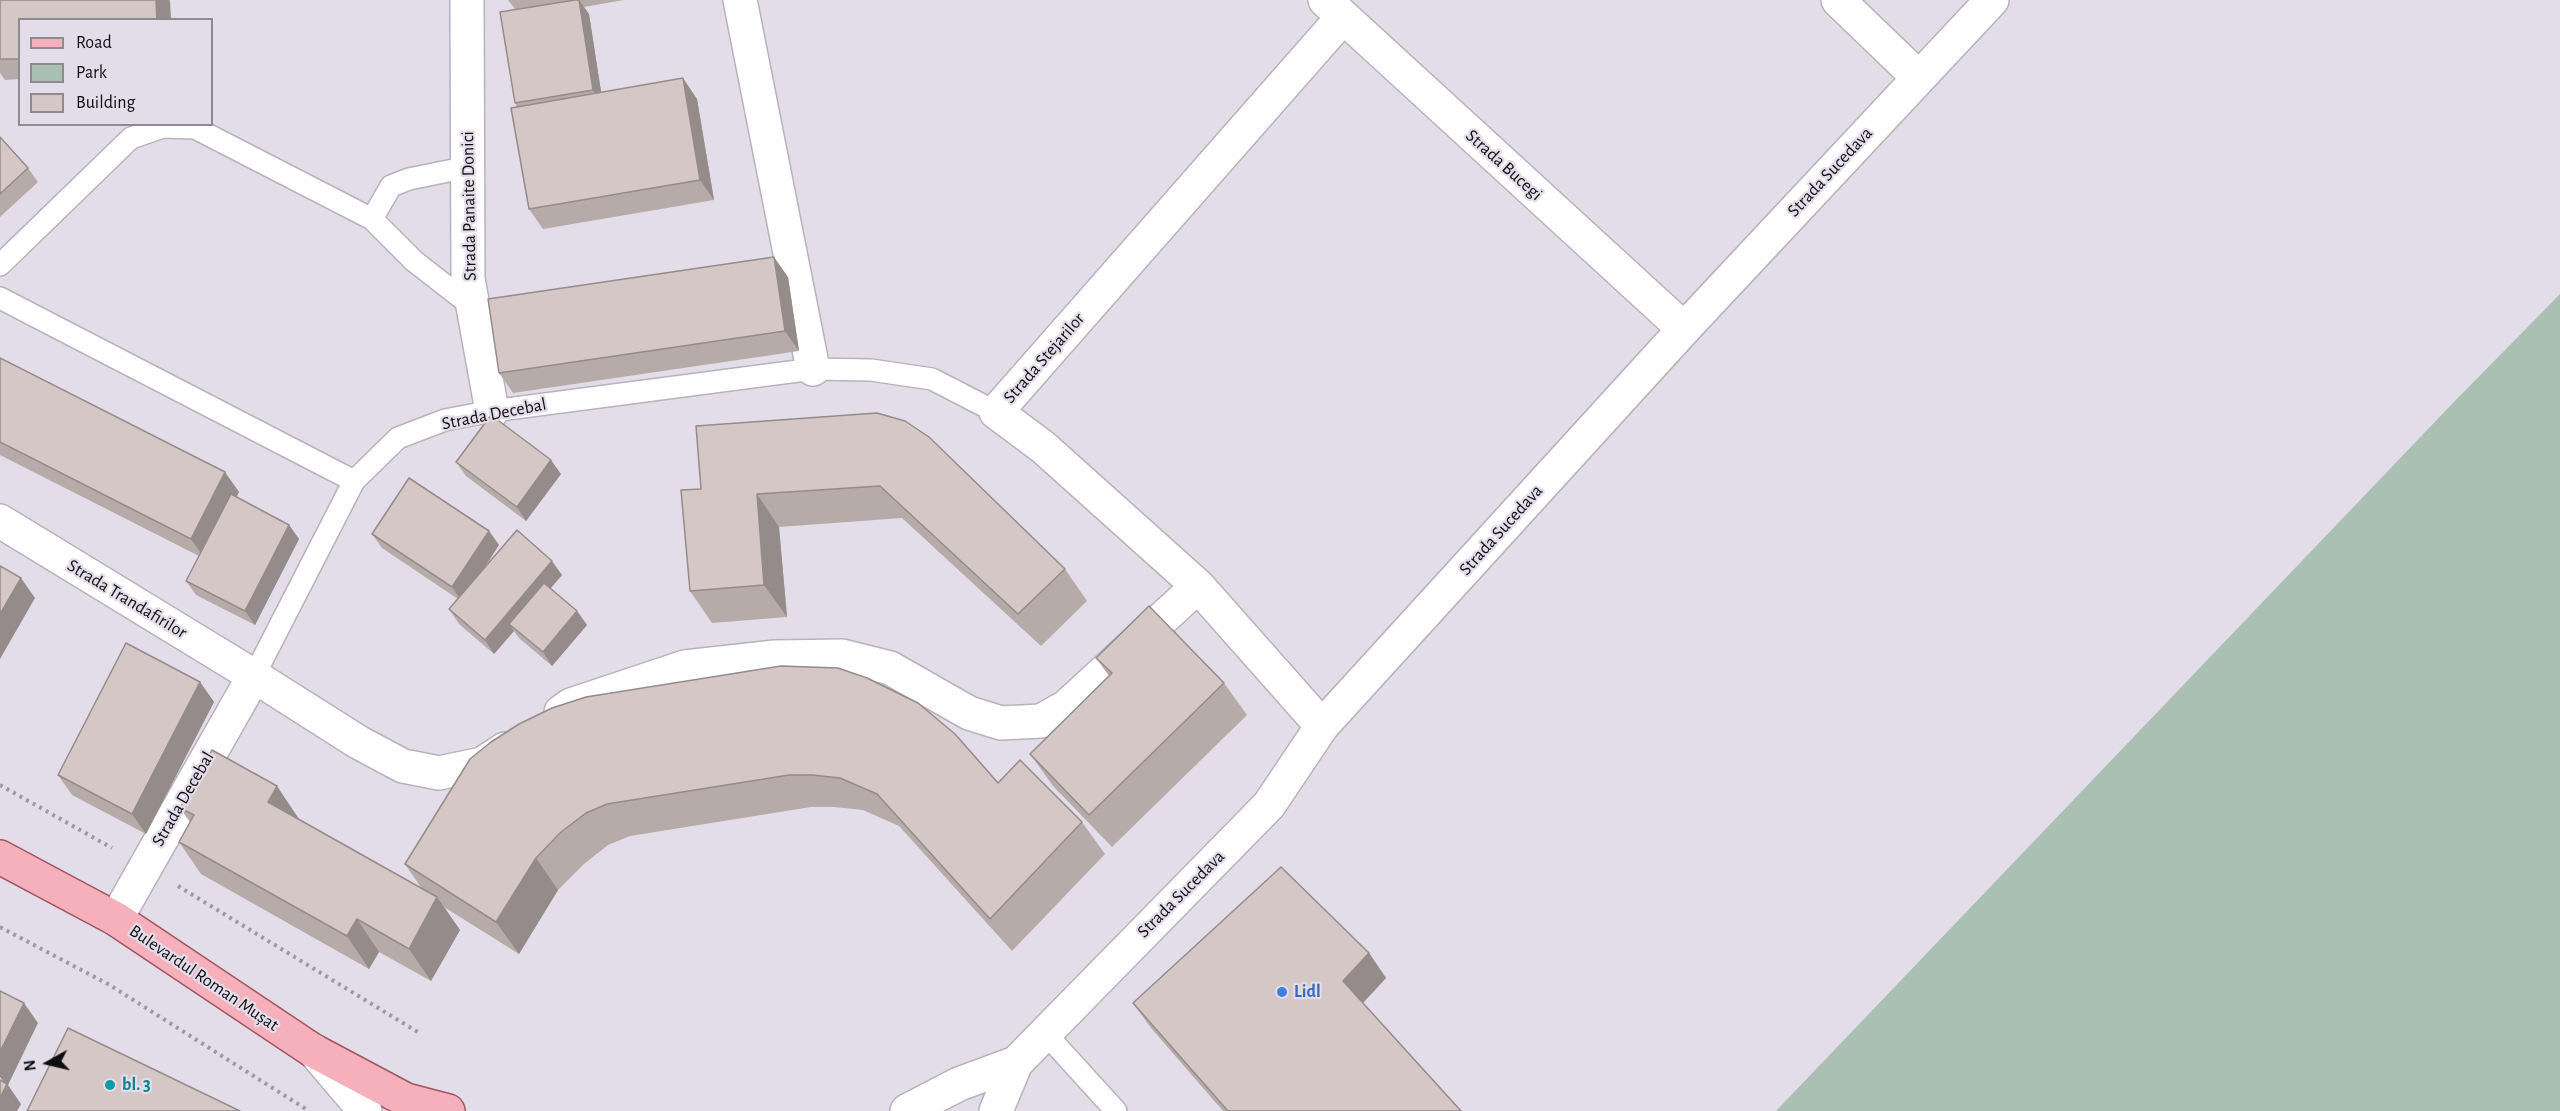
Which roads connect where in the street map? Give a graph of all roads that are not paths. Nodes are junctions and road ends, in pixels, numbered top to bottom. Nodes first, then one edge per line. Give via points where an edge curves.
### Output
1 (467, 0) edge
2 (740, 0) edge
3 (1838, 0) edge
4 (1992, 0) edge
5 (1334, 9) edge
6 (1919, 78) junction
7 (468, 167) junction
8 (372, 219) junction
9 (0, 265) edge
10 (0, 298) edge
11 (473, 307) junction
12 (1684, 329) junction
13 (813, 369) junction
14 (492, 411) junction
15 (996, 412) junction
16 (354, 481) junction
17 (0, 521) edge
18 (1198, 586) junction
19 (254, 676) junction
20 (1322, 726) junction
21 (0, 857) edge
22 (116, 919) junction
23 (1045, 1033) junction
24 (312, 1050) junction
25 (1016, 1063) junction
26 (411, 1106) edge
27 (365, 1111) edge
28 (448, 1111) edge
29 (907, 1111) edge
30 (996, 1111) edge
31 (1116, 1111) edge

1 - 7 street, Strada Panaite Donici
2 - 13 street
3 - 6 street
4 - 6 street, Strada Sucedava
5 - 12 street, Strada Bucegi
5 - 15 street, Strada Stejarilor
6 - 12 street, Strada Sucedava
7 - 8 lane via 392,186
7 - 11 street, Strada Panaite Donici via 468,279
8 - 9 lane via 195,128 163,127 131,138
8 - 11 lane via 414,261
10 - 16 lane
11 - 14 street, Strada Panaite Donici
12 - 20 street, Strada Sucedava
13 - 14 lane, Strada Decebal
13 - 15 lane, Strada Decebal via 871,370 932,378
14 - 16 lane, Strada Decebal via 445,420 398,438
15 - 18 street, Strada Stejarilor via 1043,447
16 - 19 lane, Strada Decebal
17 - 19 street, Strada Trandafirilor
18 - 19 street, Strada Trandafirilor via 1066,707 1041,721 1001,723 969,713 890,668 842,656 775,657 686,668 572,705 482,764 439,773 403,766
18 - 20 street, Strada Stejarilor
19 - 22 street, Strada Decebal
20 - 23 street, Strada Sucedava via 1269,804
21 - 22 main road, Bulevardul Roman Mușat
22 - 24 main road, Bulevardul Roman Mușat
23 - 25 street, Strada Sucedava
23 - 31 lane
24 - 26 main road, Bulevardul Roman Mușat
24 - 27 street
25 - 29 street, Strada Sucedava via 959,1084
25 - 30 street, Strada Sucedava
26 - 28 main road, Bulevardul Roman Mușat

